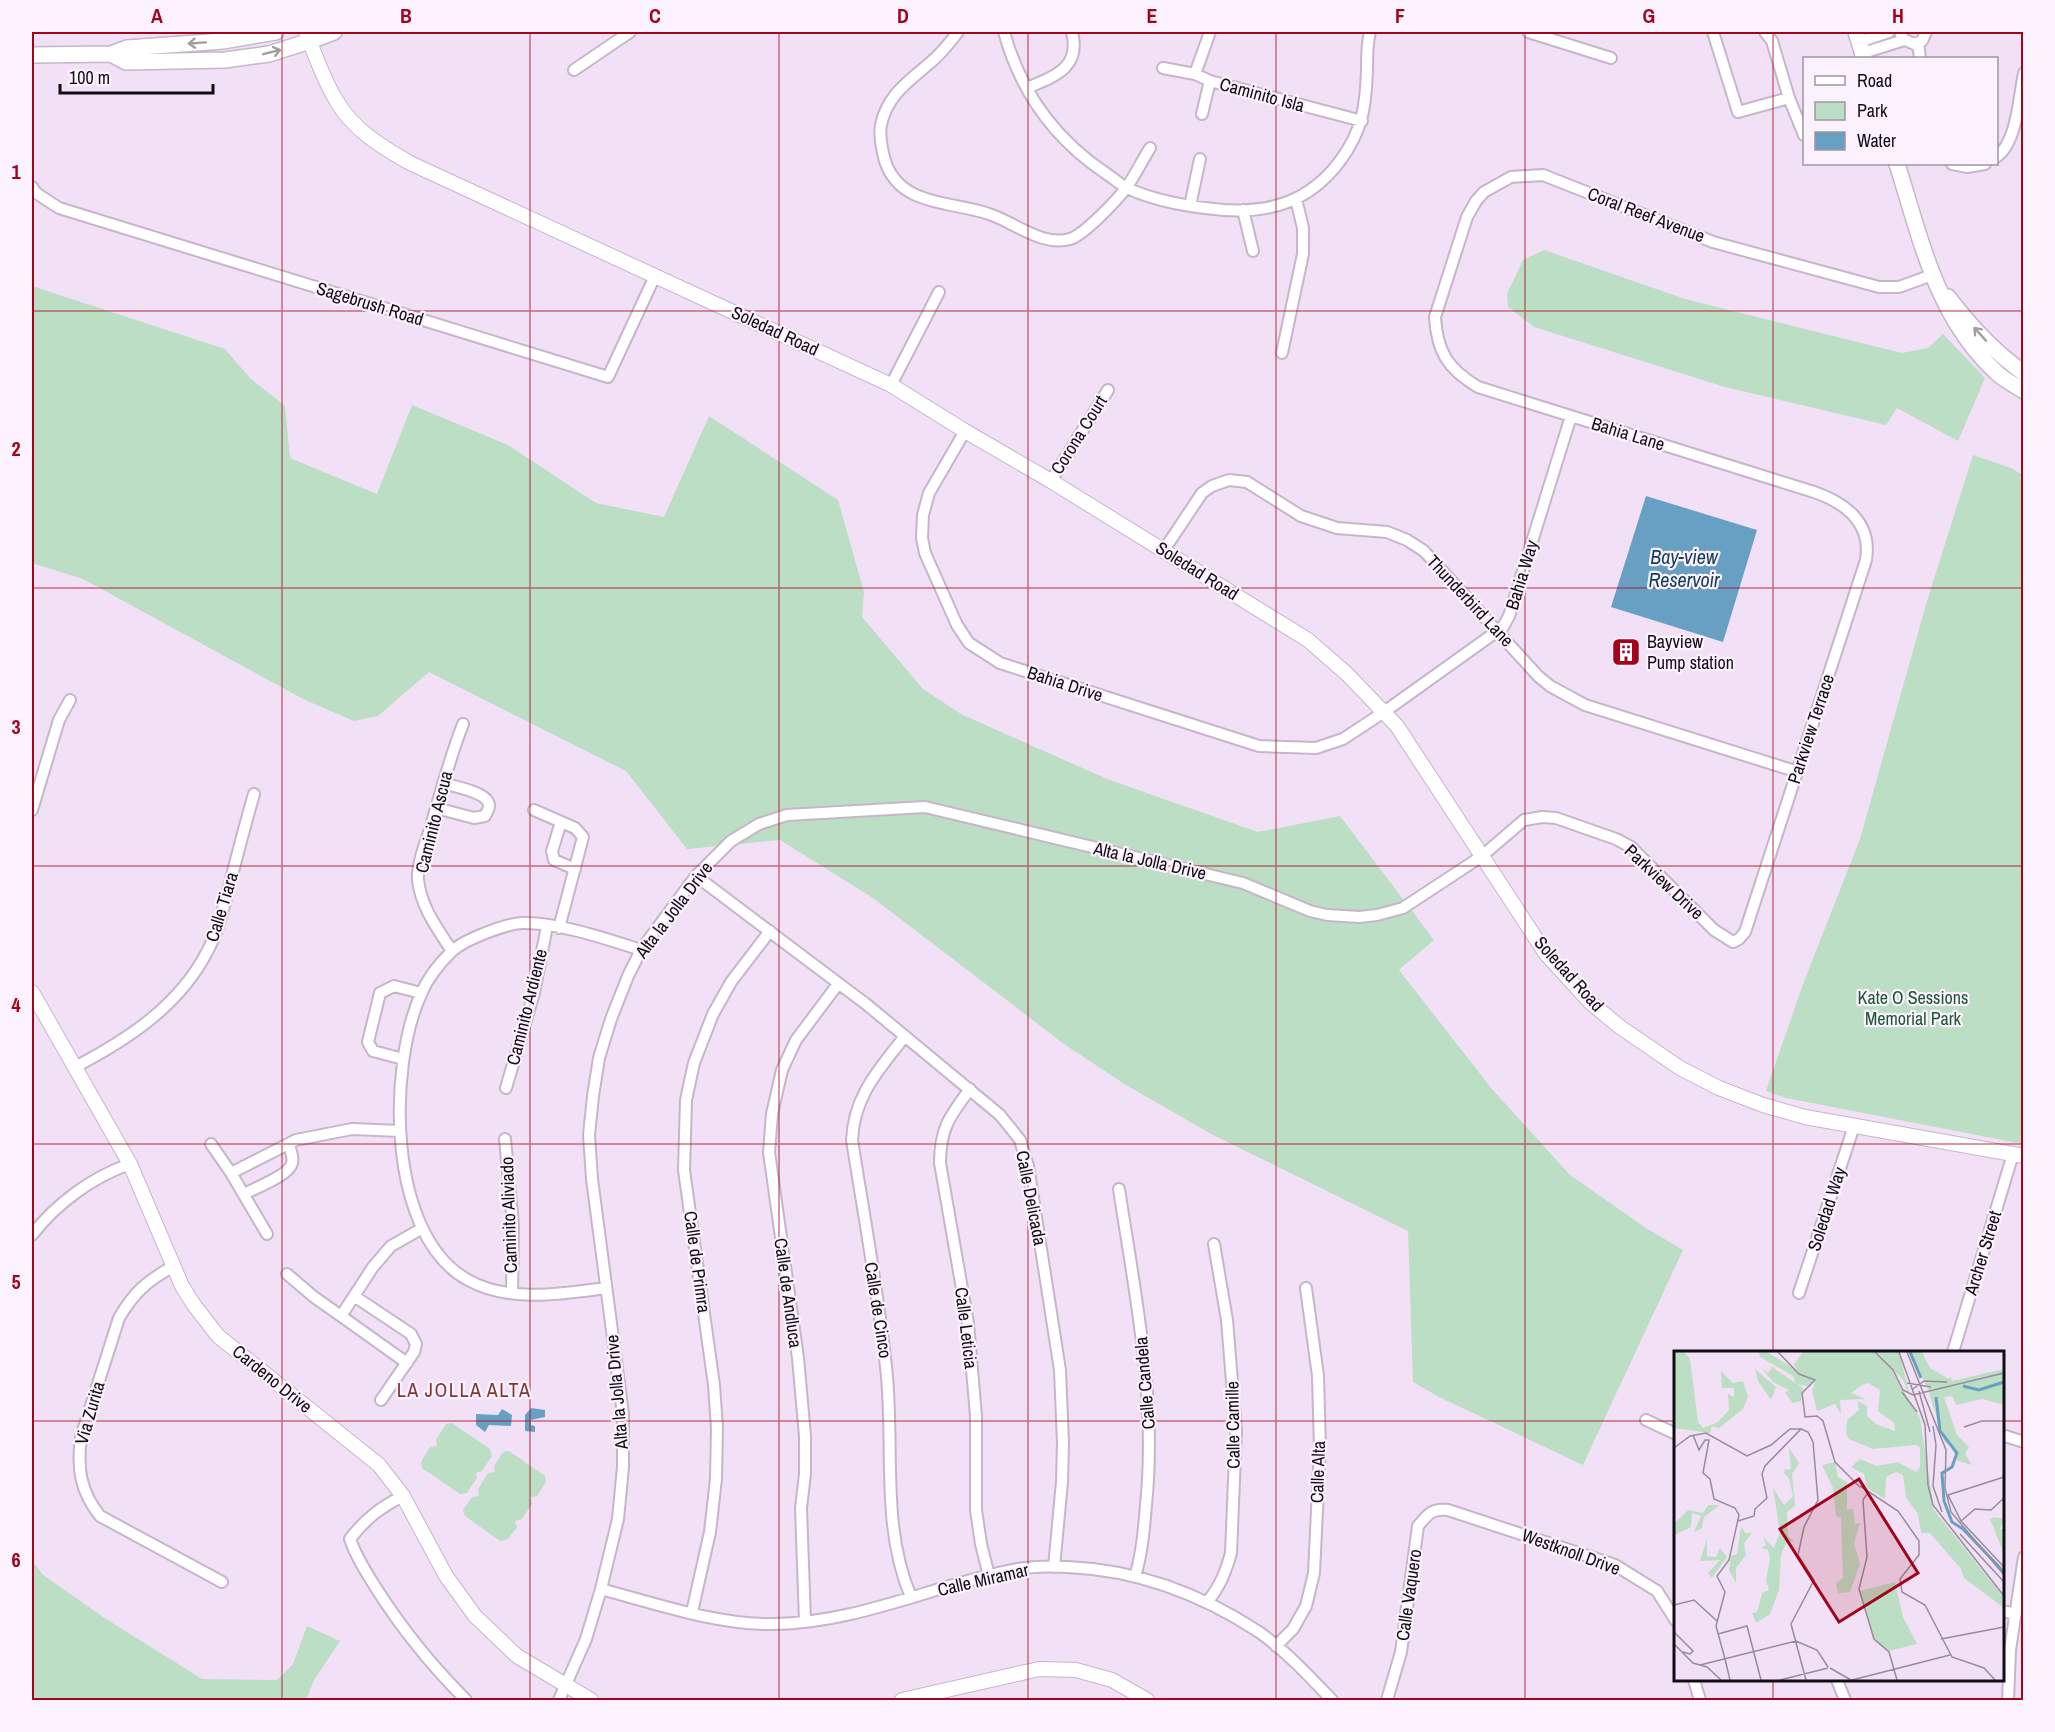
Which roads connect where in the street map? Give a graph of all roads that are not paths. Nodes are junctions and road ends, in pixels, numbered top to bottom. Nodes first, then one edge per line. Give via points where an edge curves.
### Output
1 (276, 32) edge
2 (334, 32) edge
3 (630, 32) edge
4 (958, 32) edge
5 (1004, 32) edge
6 (1072, 32) edge
7 (1210, 32) edge
8 (1370, 32) edge
9 (1528, 32) edge
10 (1713, 32) edge
11 (1764, 32) edge
12 (1889, 32) edge
13 (1926, 32) edge
14 (308, 36) edge
15 (1902, 36) edge
16 (1918, 43) junction
17 (1861, 46) edge
18 (111, 54) junction
19 (32, 55) edge
20 (1920, 57) edge
21 (1611, 58) dead end
22 (1163, 68) dead end
23 (574, 70) dead end
24 (2024, 73) edge
25 (1195, 74) junction
26 (1210, 81) junction
27 (1027, 87) junction
28 (1789, 98) junction
29 (1202, 114) dead end
30 (1362, 121) junction
31 (1803, 133) edge
32 (1150, 148) dead end
33 (1998, 156) edge
34 (1200, 159) dead end
35 (1897, 165) edge
36 (1957, 165) edge
37 (1979, 165) edge
38 (32, 188) edge
39 (1126, 188) junction
40 (1296, 199) junction
41 (1190, 206) junction
42 (1243, 210) junction
43 (1253, 251) dead end
44 (1932, 275) junction
45 (655, 276) junction
46 (939, 292) dead end
47 (1438, 309) joint
48 (1282, 353) dead end
49 (2024, 373) edge
50 (891, 385) junction
51 (1108, 390) dead end
52 (2024, 391) edge
53 (1571, 416) junction
54 (965, 431) junction
55 (1051, 480) junction
56 (1862, 525) joint
57 (1164, 550) junction
58 (1497, 630) junction
59 (70, 700) dead end
60 (1384, 712) junction
61 (463, 724) dead end
62 (1798, 772) junction
63 (443, 783) junction
64 (254, 794) dead end
65 (436, 808) junction
66 (32, 810) edge
67 (534, 810) dead end
68 (561, 822) junction
69 (1482, 856) junction
70 (575, 869) junction
71 (696, 876) junction
72 (548, 926) junction
73 (559, 928) junction
74 (770, 931) junction
75 (1745, 932) joint
76 (641, 950) junction
77 (452, 951) junction
78 (838, 984) junction
79 (32, 992) edge
80 (421, 993) junction
81 (905, 1036) junction
82 (403, 1059) junction
83 (75, 1067) junction
84 (506, 1088) dead end
85 (970, 1089) junction
86 (1854, 1126) junction
87 (400, 1131) junction
88 (505, 1138) dead end
89 (211, 1144) dead end
90 (289, 1144) junction
91 (2018, 1155) edge
92 (130, 1164) junction
93 (231, 1173) junction
94 (1119, 1188) dead end
95 (244, 1194) junction
96 (422, 1229) junction
97 (267, 1234) dead end
98 (32, 1235) edge
99 (1214, 1244) dead end
100 (174, 1266) junction
101 (287, 1275) dead end
102 (606, 1288) junction
103 (1306, 1288) dead end
104 (512, 1293) junction
105 (1799, 1293) dead end
106 (354, 1296) junction
107 (341, 1316) junction
108 (1954, 1351) edge
109 (407, 1363) junction
110 (381, 1400) dead end
111 (1646, 1420) dead end
112 (1674, 1433) edge
113 (2004, 1436) edge
114 (2024, 1442) edge
115 (403, 1496) junction
116 (1448, 1510) joint
117 (2024, 1557) edge
118 (1054, 1567) junction
119 (989, 1576) junction
120 (1135, 1577) junction
121 (222, 1582) dead end
122 (602, 1589) junction
123 (911, 1597) junction
124 (1207, 1602) junction
125 (2004, 1611) edge
126 (692, 1612) junction
127 (2016, 1614) junction
128 (1674, 1618) edge
129 (805, 1621) junction
130 (1276, 1646) junction
131 (1694, 1681) edge
132 (1837, 1681) edge
133 (565, 1685) junction
134 (902, 1700) edge
135 (466, 1701) edge
136 (559, 1701) edge
137 (591, 1701) edge
138 (1147, 1701) edge
139 (1332, 1701) edge
140 (1387, 1701) edge
141 (1700, 1701) edge
142 (1845, 1701) edge
143 (2008, 1701) edge

1 -> 18 main road via 224,41 127,48
2 - 14 main road
3 - 23 street
4 - 39 street via 933,61 900,88 887,106 881,138 892,177 924,199 991,214 1057,242 1073,238 1087,228
5 - 27 street
6 - 27 street via 1074,56 1070,62 1051,78
7 - 25 street
8 - 30 street
9 - 21 street
10 - 28 street via 1737,112
11 - 28 street via 1772,41
12 - 17 street
13 - 16 street
18 -> 14 main road via 126,62 225,60 269,54
14 - 45 street, Soledad Road via 336,101 351,121 378,144 410,163
15 - 16 street via 1910,44
15 - 17 street
16 - 20 street
18 - 19 main road
22 - 25 street, Caminito Isla
24 - 33 street via 2011,138
25 - 26 street, Caminito Isla
26 - 29 street
26 - 30 street, Caminito Isla
27 - 39 street via 1036,105 1069,145
28 - 31 street
30 - 40 street via 1333,171
32 - 39 street
34 - 41 street
35 - 44 main road
36 - 37 street
38 - 45 street, Sagebrush Road via 59,208 608,377
39 - 41 street
40 - 42 street via 1282,206
40 - 48 street via 1303,228 1303,254
41 - 42 street
42 - 43 street
44 - 47 street, Coral Reef Avenue via 1899,287 1879,287 1713,242 1543,175 1511,177 1484,192 1467,217
49 -> 44 main road via 1983,339
44 - 52 main road via 1953,321 1969,342 1997,373
45 - 50 street, Soledad Road
46 - 50 street
47 - 53 street, Bahia Lane via 1436,334 1441,353 1460,376 1478,387
50 - 54 street, Soledad Road
51 - 55 street, Corona Court
53 - 56 street, Bahia Lane via 1829,497
53 - 58 street, Bahia Way via 1509,616
54 - 55 street, Soledad Road
54 - 60 street, Bahia Drive via 929,492 922,538 957,625 969,643 1000,663 1259,746 1316,748 1343,739
55 - 57 street, Soledad Road
56 - 62 street, Parkview Terrace via 1868,548 1866,560
57 - 58 street, Thunderbird Lane via 1202,493 1229,480 1247,482 1301,516 1336,528 1387,532 1407,540 1424,551
57 - 60 street, Soledad Road via 1308,640
58 - 60 street, Bahia Way
58 - 62 street, Thunderbird Lane via 1538,676 1585,705
59 - 66 street via 59,720
60 - 69 street, Soledad Road
61 - 63 street, Caminito Ascua
62 - 75 street, Parkview Terrace
63 - 65 street, Caminito Ascua
63 - 65 street via 470,790 485,798 489,807 485,816 474,818
64 - 83 street, Calle Tiara via 217,929 195,973 143,1026
65 - 77 street, Caminito Ascua via 418,878 429,916
67 - 68 street
68 - 70 street via 575,828 582,837
68 - 70 street via 552,850 554,860
69 - 71 street, Alta la Jolla Drive via 1403,908 1359,917 1327,915 1243,883 925,807 787,815 731,841
69 - 75 street, Parkview Drive via 1524,820 1556,818 1631,847 1713,930 1733,942
69 - 86 street, Soledad Road via 1546,954 1591,1003 1620,1027 1680,1068 1719,1088 1804,1117
70 - 73 street
71 - 74 street, Calle Delicada
71 - 76 street, Alta la Jolla Drive
72 - 73 street
72 - 77 street via 523,923 500,928
72 - 84 street, Caminito Ardiente via 534,993
73 - 76 street
74 - 78 street, Calle Delicada
74 - 126 street, Calle de Primra via 731,982 713,1014 694,1063 686,1100 684,1170 717,1428 710,1532
76 - 102 street, Alta la Jolla Drive via 611,1019 593,1095 592,1179
77 - 80 street
78 - 81 street, Calle Delicada
78 - 129 street, Calle de Andluca via 796,1040 782,1070 769,1152 805,1437 801,1508
79 - 83 street, Cardeno Drive
80 - 82 street
80 - 82 street via 394,986 380,993 368,1042 373,1051
81 - 85 street, Calle Delicada
81 - 123 street, Calle de Cinco via 861,1097 852,1140 886,1368 894,1539
82 - 87 street
83 - 92 street, Cardeno Drive
85 - 118 street, Calle Delicada via 1014,1131 1028,1166 1060,1370 1062,1472
85 - 119 street, Calle Leticia via 948,1119 940,1162 968,1323 976,1416 976,1510
86 - 91 street, Soledad Road
86 - 105 street, Soledad Way
87 - 90 street via 352,1129
87 - 96 street via 407,1184
88 - 104 street, Caminito Aliviado via 513,1225
89 - 93 street
90 - 93 street
90 - 95 street via 293,1161 285,1174
91 - 108 street, Archer Street
92 - 98 street via 90,1184 41,1223
92 - 100 street, Cardeno Drive
93 - 95 street
94 - 120 street, Calle Candela via 1145,1356 1150,1424 1142,1554
95 - 97 street
96 - 104 street via 434,1252 460,1275 490,1289
96 - 106 street via 391,1246
99 - 124 street, Calle Camille via 1227,1320 1236,1431 1231,1553 1226,1572
100 - 115 street, Cardeno Drive via 182,1286 218,1336 379,1465
100 - 121 street, Via Zurita via 140,1288 119,1318 81,1437 82,1488 100,1516
101 - 107 street
102 - 104 street via 554,1296
102 - 122 street, Alta la Jolla Drive via 623,1414 623,1467 618,1519
103 - 130 street, Calle Alta via 1318,1376 1320,1448 1314,1573 1306,1605 1293,1629
106 - 107 street
106 - 109 street via 411,1334 416,1344
107 - 109 street
109 - 110 street
111 - 112 street
113 - 114 street
115 - 133 street, Cardeno Drive via 446,1576 475,1616 517,1656
115 - 135 street via 364,1521 350,1539 398,1622
116 - 128 street, Westknoll Drive via 1615,1565 1656,1591
116 - 140 street, Calle Vaquero via 1429,1512 1418,1526 1401,1652
117 - 127 street
118 - 119 street, Calle Miramar via 1020,1568
118 - 120 street, Calle Miramar via 1099,1569
119 - 123 street, Calle Miramar
120 - 124 street, Calle Miramar via 1169,1585
122 - 126 street, Calle Miramar
122 - 133 street, Alta la Jolla Drive via 586,1639
123 - 129 street, Calle Miramar via 852,1616
124 - 130 street, Calle Miramar
125 - 127 street
126 - 129 street, Calle Miramar via 717,1620 775,1624
127 - 143 street
130 - 139 street, Calle Miramar
131 - 141 street
132 - 142 street
133 - 136 street, Alta la Jolla Drive
133 - 137 street, Cardeno Drive
134 - 138 street via 1039,1669 1076,1670 1112,1680

